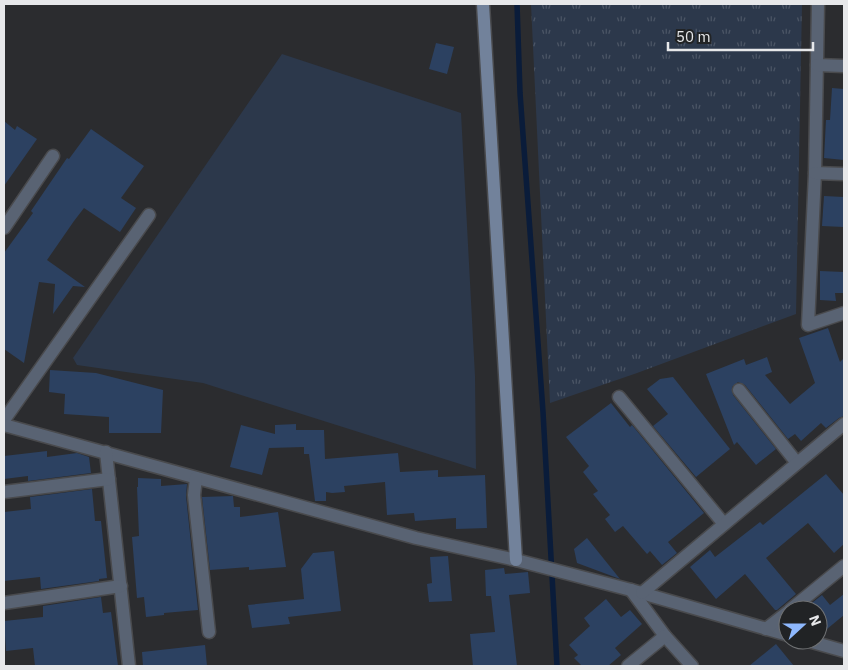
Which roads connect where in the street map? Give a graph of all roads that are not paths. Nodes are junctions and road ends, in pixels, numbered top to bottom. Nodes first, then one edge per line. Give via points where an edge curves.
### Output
1 (483, 4) edge
2 (818, 4) edge
3 (817, 65) junction
4 (844, 66) edge
5 (53, 156) dead end
6 (815, 173) junction
7 (844, 174) edge
8 (149, 215) dead end
9 (4, 228) edge
10 (844, 313) edge
11 (739, 390) dead end
12 (619, 397) dead end
13 (4, 420) edge
14 (844, 424) edge
15 (4, 425) edge
16 (106, 452) junction
17 (797, 463) junction
18 (109, 478) junction
19 (196, 478) junction
20 (4, 492) edge
21 (724, 524) junction
22 (516, 560) junction
23 (844, 566) edge
24 (121, 586) junction
25 (636, 591) junction
26 (802, 600) edge
27 (4, 603) edge
28 (778, 620) edge
29 (766, 629) junction
30 (209, 632) dead end
31 (778, 632) edge
32 (666, 636) junction
33 (828, 647) edge
34 (843, 652) edge
35 (129, 666) edge
36 (628, 666) edge
37 (692, 666) edge

1 - 22 street
2 - 3 street
3 - 4 street
3 - 6 street
5 - 9 street
6 - 7 street
6 - 10 street via 808,326
8 - 13 street
11 - 17 street
12 - 21 street
14 - 17 street
15 - 16 street
16 - 18 street
16 - 19 street
17 - 21 street
18 - 20 street
18 - 24 street
19 - 22 street via 416,538
19 - 30 street via 194,495
21 - 25 street
22 - 25 street
23 - 26 street
24 - 27 street
24 - 35 street
25 - 29 street
25 - 32 street
28 - 29 street
29 - 31 street
32 - 36 street
32 - 37 street
33 - 34 street

